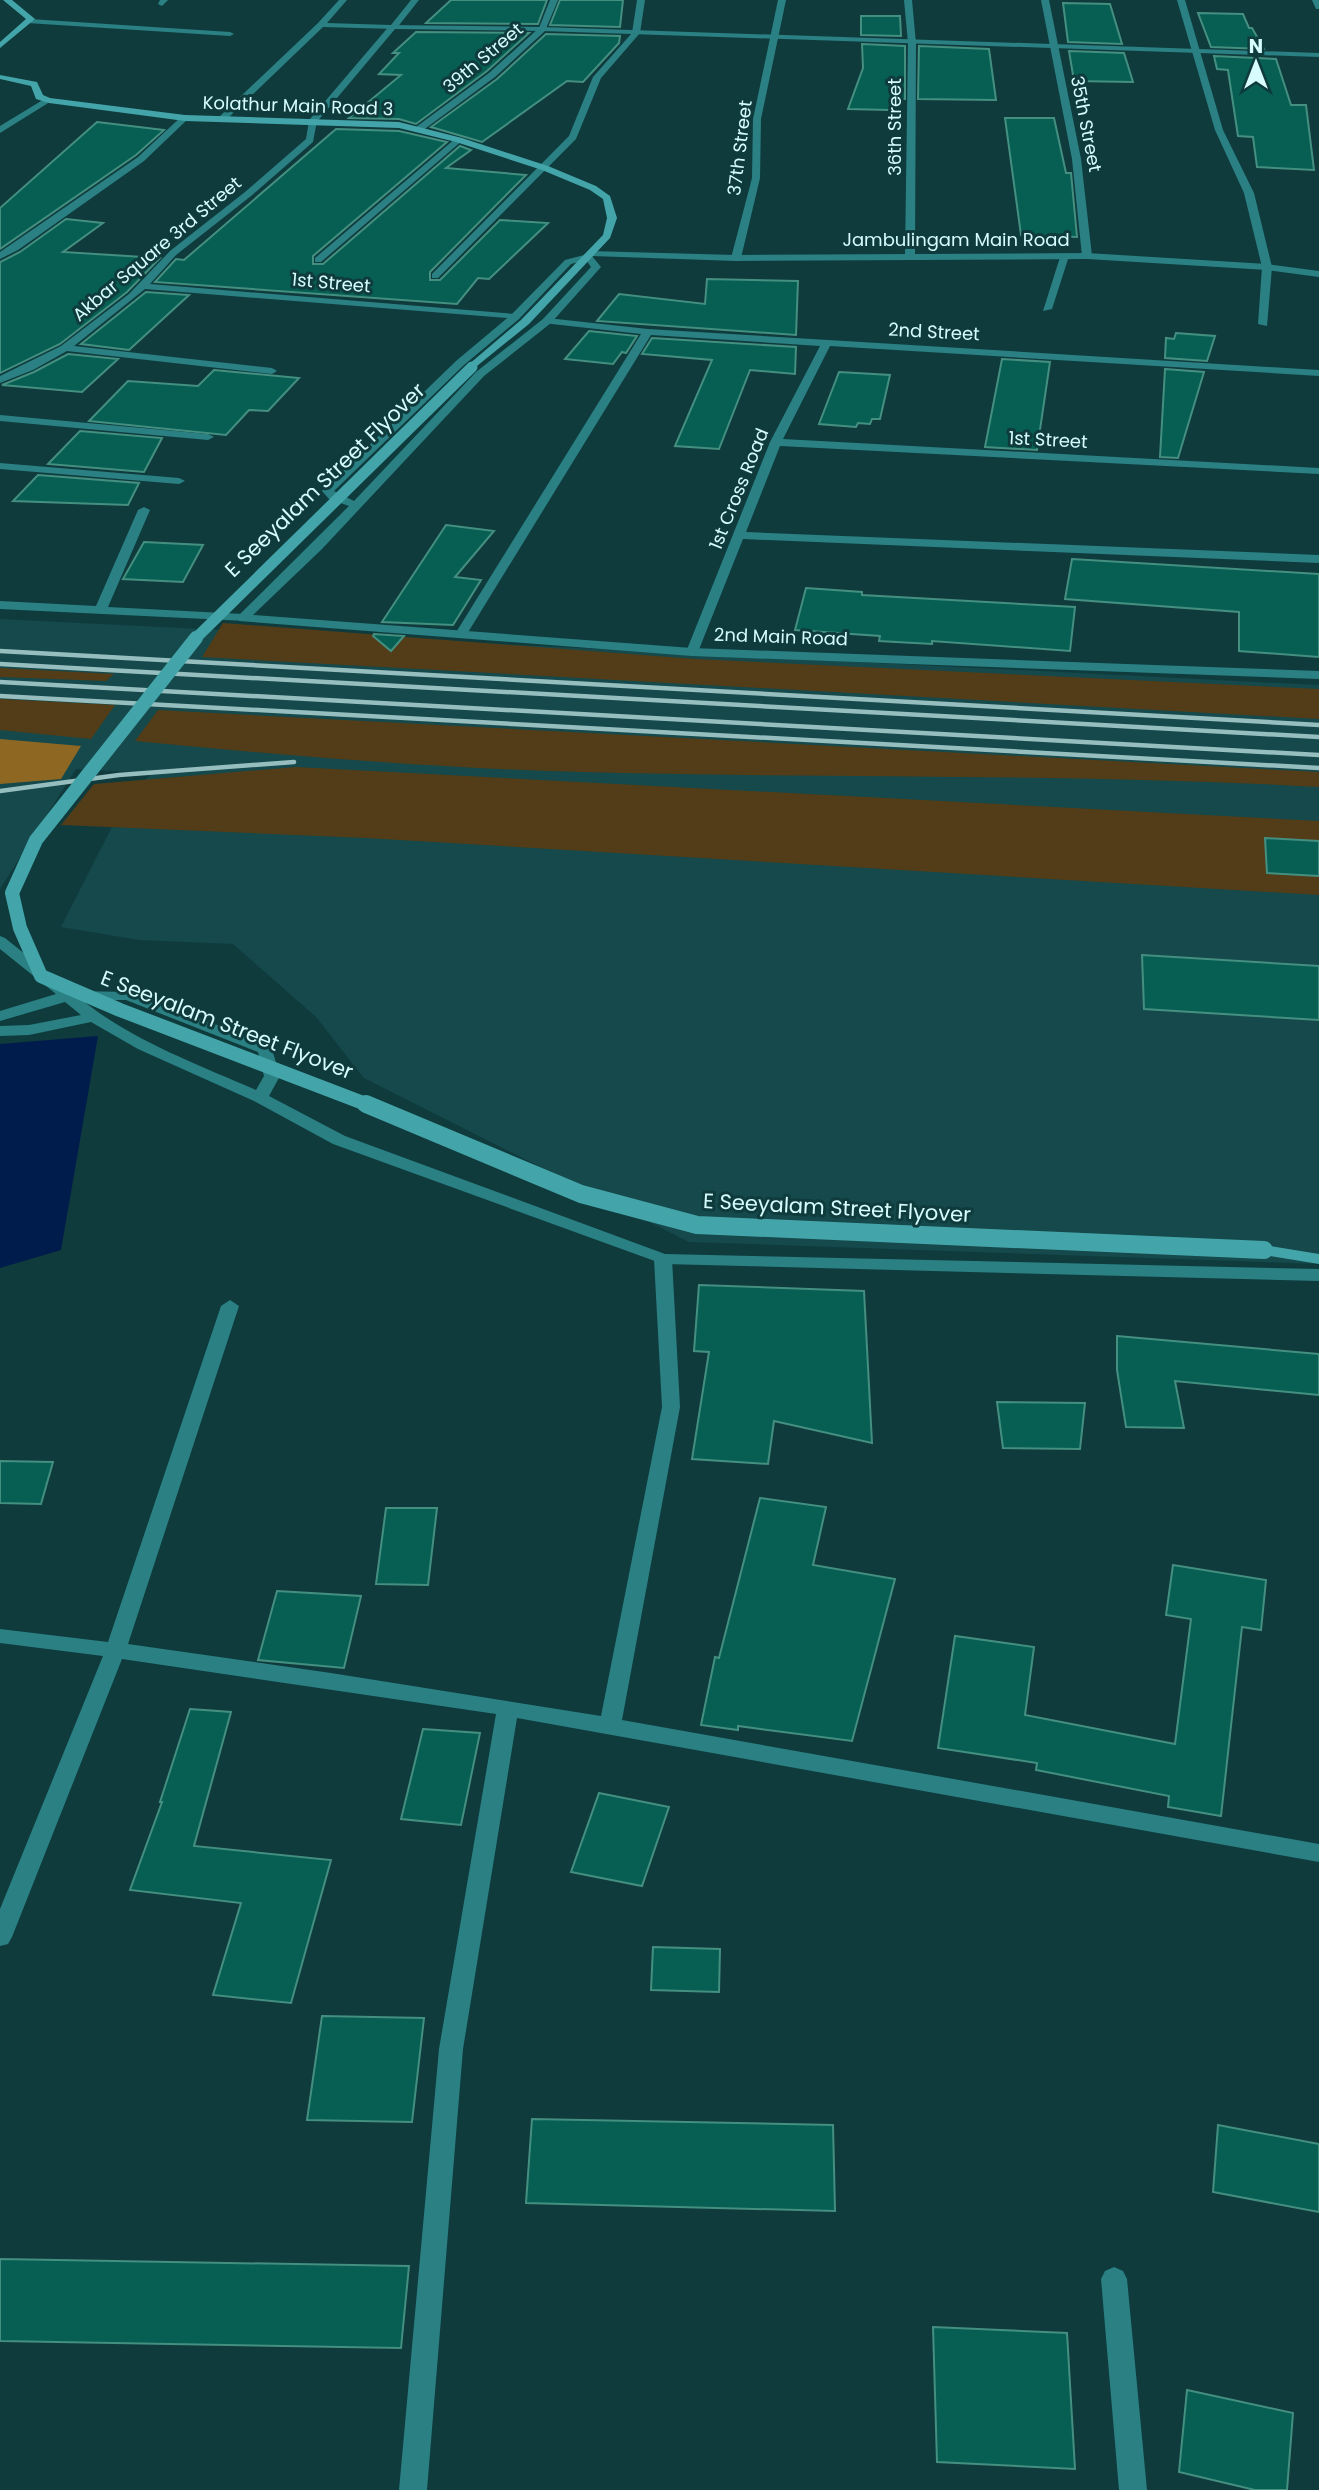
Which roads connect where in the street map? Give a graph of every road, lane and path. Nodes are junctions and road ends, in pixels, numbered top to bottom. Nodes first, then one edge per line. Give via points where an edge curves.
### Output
1 (7, 0) edge
2 (344, 0) edge
3 (415, 0) edge
4 (554, 0) edge
5 (641, 0) edge
6 (782, 0) edge
7 (908, 0) edge
8 (1045, 0) edge
9 (1181, 0) edge
10 (1316, 0) edge
11 (1319, 7) edge
12 (30, 22) junction
13 (321, 25) junction
14 (393, 27) junction
15 (542, 29) junction
16 (636, 33) junction
17 (230, 34) dead end
18 (776, 37) junction
19 (912, 43) junction
20 (0, 46) edge
21 (1054, 46) junction
22 (1196, 51) junction
23 (1319, 55) edge
24 (0, 77) edge
25 (49, 100) junction
26 (185, 118) junction
27 (222, 119) junction
28 (313, 121) junction
29 (419, 129) junction
30 (0, 130) edge
31 (460, 140) junction
32 (545, 168) junction
33 (910, 255) junction
34 (0, 256) edge
35 (1064, 256) junction
36 (1087, 256) junction
37 (588, 258) junction
38 (736, 258) junction
39 (318, 260) dead end
40 (1267, 267) junction
41 (1319, 274) edge
42 (435, 276) dead end
43 (143, 286) junction
44 (1047, 309) dead end
45 (515, 317) junction
46 (547, 321) junction
47 (1263, 324) dead end
48 (648, 332) junction
49 (826, 343) junction
50 (65, 348) junction
51 (272, 371) dead end
52 (1319, 373) edge
53 (3, 377) edge
54 (0, 418) edge
55 (208, 438) dead end
56 (776, 442) junction
57 (0, 466) edge
58 (1319, 471) edge
59 (179, 481) dead end
60 (356, 505) junction
61 (144, 510) dead end
62 (738, 536) junction
63 (1319, 559) edge
64 (0, 605) edge
65 (101, 610) junction
66 (243, 618) junction
67 (461, 634) junction
68 (692, 652) junction
69 (1319, 675) edge
70 (0, 941) edge
71 (67, 996) junction
72 (0, 1016) edge
73 (93, 1017) junction
74 (0, 1031) edge
75 (260, 1098) junction
76 (663, 1259) junction
77 (1319, 1259) edge
78 (1319, 1275) edge
79 (230, 1306) dead end
80 (0, 1636) edge
81 (116, 1649) junction
82 (508, 1708) junction
83 (610, 1727) junction
84 (1319, 1853) edge
85 (0, 1937) edge
86 (1114, 2279) dead end
87 (413, 2490) edge
88 (1133, 2490) edge

1 - 12 main road
2 - 13 street
3 - 14 street, Akbar Square 3rd Street
4 - 15 street, 39th Street
5 - 16 street
6 - 18 street, 37th Street
7 - 19 street, 36th Street
8 - 21 street, 35th Street
9 - 22 street
10 - 11 street
12 - 17 street
12 - 20 main road
13 - 14 street
13 - 27 street
14 - 15 street
14 - 28 street, Akbar Square 3rd Street
15 - 16 street
15 - 29 street, 39th Street via 492,75
16 - 18 street
16 - 32 street via 597,77 573,137
18 - 19 street
18 - 38 street, 37th Street via 757,119 755,178
19 - 21 street
19 - 33 street, 36th Street
21 - 22 street
21 - 36 street, 35th Street via 1079,165
22 - 23 street
22 - 40 street via 1219,130 1249,193
24 - 25 main road via 28,81 37,87 39,97
25 - 26 main road, Kolathur Main Road 3
25 - 30 street
26 - 27 main road, Kolathur Main Road 3
26 - 34 street via 141,159
27 - 28 main road, Kolathur Main Road 3
28 - 29 main road, Kolathur Main Road 3
28 - 43 street, Akbar Square 3rd Street via 310,140 173,253
29 - 31 main road, Kolathur Main Road 3
31 - 32 main road, Kolathur Main Road 3
31 - 39 street
32 - 37 main road, Kolathur Main Road 3 via 607,198 612,218 607,236
32 - 42 street
33 - 35 street, Jambulingam Main Road
33 - 38 street, Jambulingam Main Road
35 - 36 street, Jambulingam Main Road
35 - 44 street
36 - 40 street, Jambulingam Main Road
37 - 38 street, Jambulingam Main Road
37 - 45 street via 568,262
37 - 46 street via 596,267
37 - 77 main road, E Seeyalam Street Flyover, bridge via 194,640 36,840 12,893 20,928 41,975 120,1010 418,1124 581,1194 697,1225 1264,1250
40 - 41 street, Jambulingam Main Road
40 - 47 street
43 - 45 street, 1st Street
43 - 50 street, Akbar Square 3rd Street
45 - 60 street via 460,363 328,491
46 - 48 street, 2nd Street
46 - 60 street via 480,374
48 - 49 street, 2nd Street
48 - 67 street
49 - 52 street, 2nd Street
49 - 56 street, 1st Cross Road
50 - 51 street
50 - 53 street, Akbar Square 3rd Street
54 - 55 street
56 - 58 street, 1st Street
56 - 62 street, 1st Cross Road
57 - 59 street
60 - 66 street
61 - 65 street
62 - 63 street
62 - 68 street, 1st Cross Road
64 - 65 street
65 - 66 street
66 - 67 street, 2nd Main Road
67 - 68 street, 2nd Main Road
68 - 69 street, 2nd Main Road
70 - 71 street
71 - 72 street
71 - 73 street
71 - 75 street via 128,995 265,1049 272,1076
73 - 74 street
73 - 75 street via 144,1046
75 - 76 street via 339,1140
76 - 78 street
76 - 83 street via 671,1407
79 - 81 street
80 - 81 street
81 - 82 street
81 - 85 street
82 - 83 street
82 - 87 street via 451,2049
83 - 84 street
86 - 88 street

